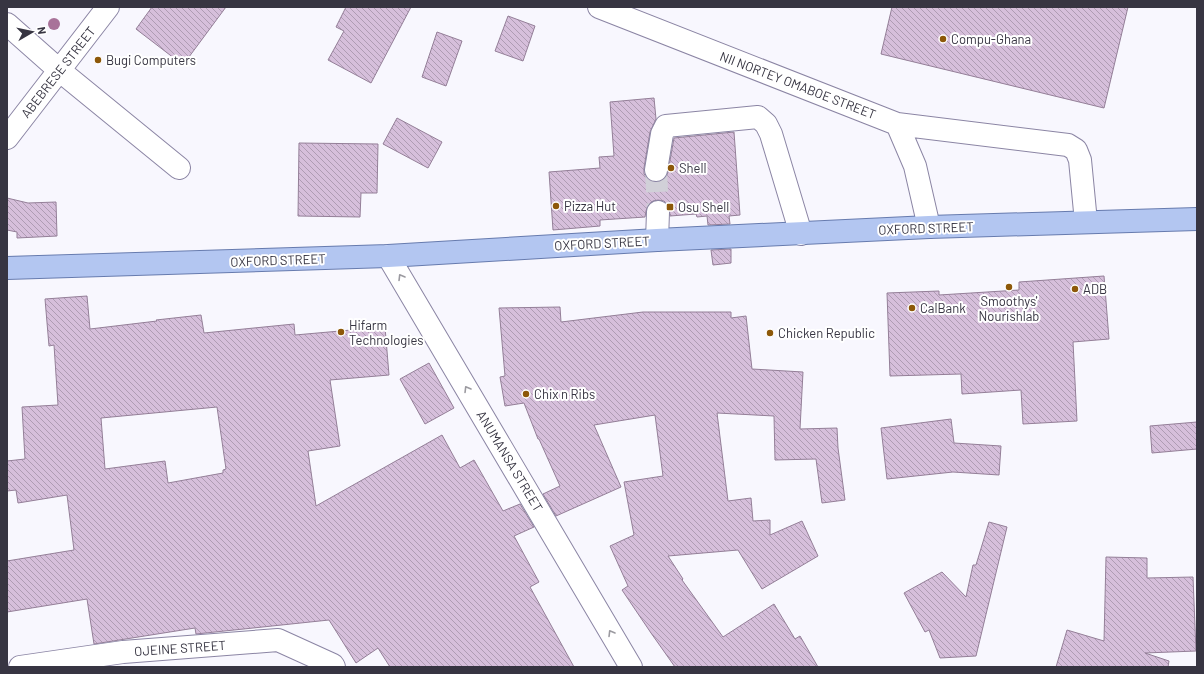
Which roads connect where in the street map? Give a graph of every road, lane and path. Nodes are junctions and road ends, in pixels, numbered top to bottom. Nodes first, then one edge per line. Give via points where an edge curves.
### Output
1 (108, 7) edge
2 (599, 7) edge
3 (7, 24) edge
4 (59, 70) junction
5 (897, 124) junction
6 (7, 138) edge
7 (179, 168) dead end
8 (656, 170) tunnel mouth
9 (658, 212) tunnel mouth
10 (1197, 219) edge
11 (1086, 222) junction
12 (929, 227) junction
13 (801, 234) junction
14 (657, 240) junction
15 (388, 256) junction
16 (7, 268) edge
17 (333, 666) edge
18 (20, 667) edge
19 (631, 667) edge

1 - 4 street, ABEBRESE STREET
2 - 5 street, NII NORTEY OMABOE STREET
3 - 4 street
4 - 6 street, ABEBRESE STREET
4 - 7 street
5 - 11 street, NII NORTEY OMABOE STREET via 1068,145 1076,150 1080,160
5 - 12 street via 915,166
8 - 13 street via 662,134 666,126 758,117 766,124 771,134
9 - 14 street
10 - 11 main road, OXFORD STREET
11 - 12 main road, OXFORD STREET
12 - 13 main road, OXFORD STREET
13 - 14 main road, OXFORD STREET
14 - 15 main road, OXFORD STREET
15 - 16 main road, OXFORD STREET
19 -> 15 street, ANUMANSA STREET
17 - 18 street, OJEINE STREET via 278,640 123,652

